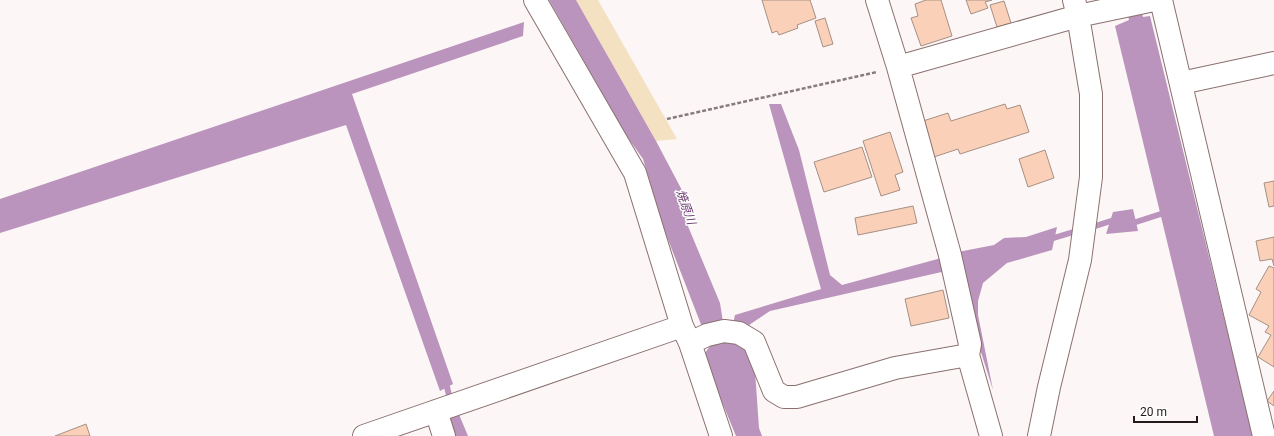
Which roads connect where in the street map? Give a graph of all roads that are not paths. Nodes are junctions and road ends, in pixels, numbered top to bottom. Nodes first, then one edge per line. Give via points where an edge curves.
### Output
1 (536, 0) edge
2 (876, 0) edge
3 (1154, 0) edge
4 (1161, 0) edge
5 (1076, 8) edge
6 (1274, 63) edge
7 (898, 67) junction
8 (1181, 83) junction
9 (701, 334) junction
10 (968, 355) junction
11 (436, 411) junction
12 (364, 436) edge
13 (444, 436) edge
14 (720, 436) edge
15 (991, 436) edge
16 (1039, 436) edge
17 (1264, 436) edge

1 - 9 street via 635,173
2 - 7 street
3 - 5 street via 1105,10
4 - 8 street
5 - 7 street
5 - 16 street via 1091,94 1091,177 1080,260
6 - 8 street
7 - 10 street via 952,262 970,344
8 - 17 street
9 - 10 street via 739,334 754,342 774,391 784,397 797,397 895,368
9 - 11 street
9 - 14 street
10 - 15 street
11 - 12 street
11 - 13 street

